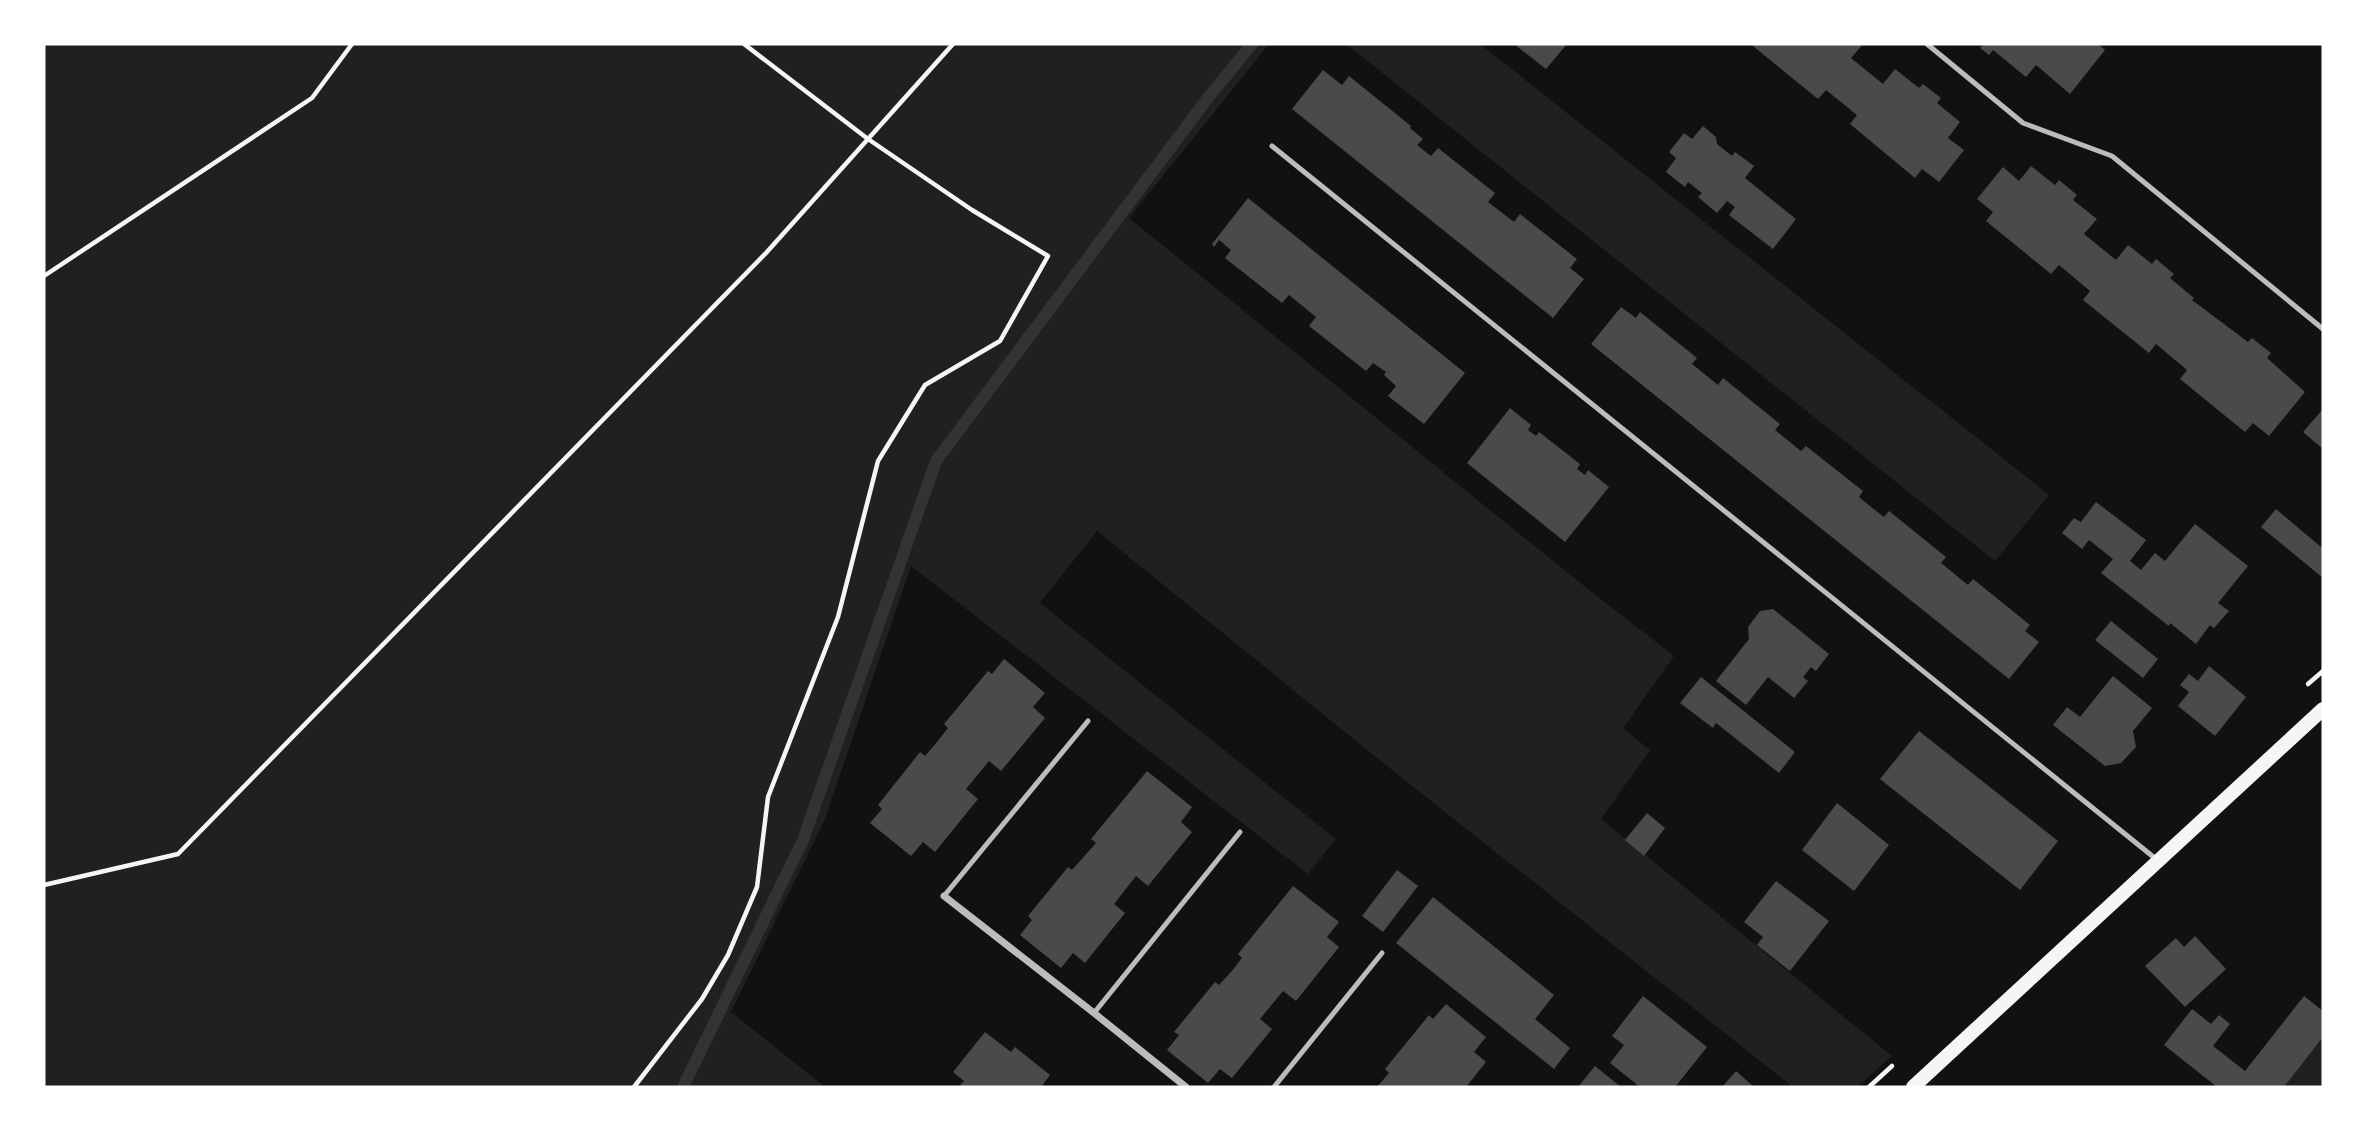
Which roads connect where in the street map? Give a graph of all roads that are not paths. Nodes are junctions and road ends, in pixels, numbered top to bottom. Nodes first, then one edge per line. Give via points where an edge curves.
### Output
1 (1927, 44) edge
2 (1272, 146) dead end
3 (2323, 329) edge
4 (2323, 709) edge
5 (1088, 720) dead end
6 (1240, 832) dead end
7 (2158, 861) junction
8 (944, 896) joint
9 (1382, 953) dead end
10 (1094, 1013) junction
11 (1186, 1087) edge
12 (1274, 1087) edge
13 (1913, 1087) edge

1 - 3 lane via 2023,122 2112,156
2 - 7 lane
4 - 7 main road
5 - 8 lane
6 - 10 lane
7 - 13 main road
8 - 10 street
9 - 12 lane
10 - 11 street

